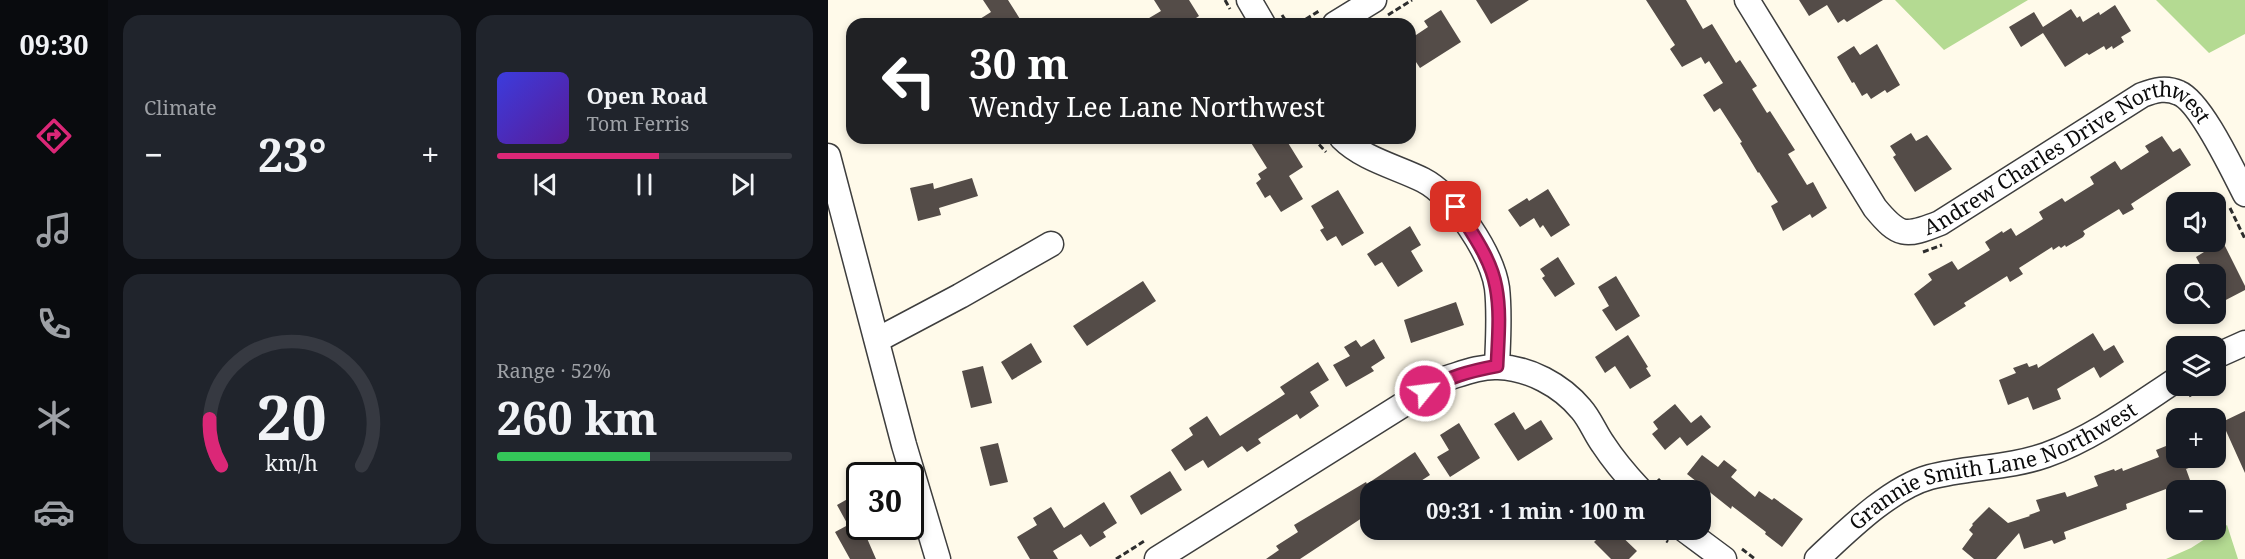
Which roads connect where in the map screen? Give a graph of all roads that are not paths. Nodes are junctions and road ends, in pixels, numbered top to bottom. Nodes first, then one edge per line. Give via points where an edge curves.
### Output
1 (1248, 0) edge
2 (1748, 0) edge
3 (1379, 9) edge
4 (1259, 18) edge
5 (1353, 18) edge
6 (1338, 148) edge
7 (828, 156) edge
8 (2235, 197) edge
9 (1051, 244) dead end
10 (877, 340) junction
11 (2245, 343) edge
12 (2226, 352) edge
13 (1497, 366) junction
14 (2166, 386) edge
15 (1641, 480) edge
16 (1698, 540) edge
17 (938, 559) edge
18 (1157, 559) edge
19 (1724, 559) edge
20 (1817, 559) edge

1 - 4 street
2 - 8 street, Andrew Charles Drive Northwest via 1875,208 1892,228 1915,243 2155,90 2165,89 2190,100 2218,143
3 - 5 street
6 - 13 street via 1348,144 1426,181 1456,207 1485,255 1496,285
7 - 10 street
9 - 10 street
10 - 17 street
11 - 12 street
13 - 15 street via 1543,378 1563,392 1582,410 1623,472
13 - 18 street via 1444,379
14 - 20 street, Grannie Smith Lane Northwest via 2068,446 2024,460 1930,477 1905,486
16 - 19 street

